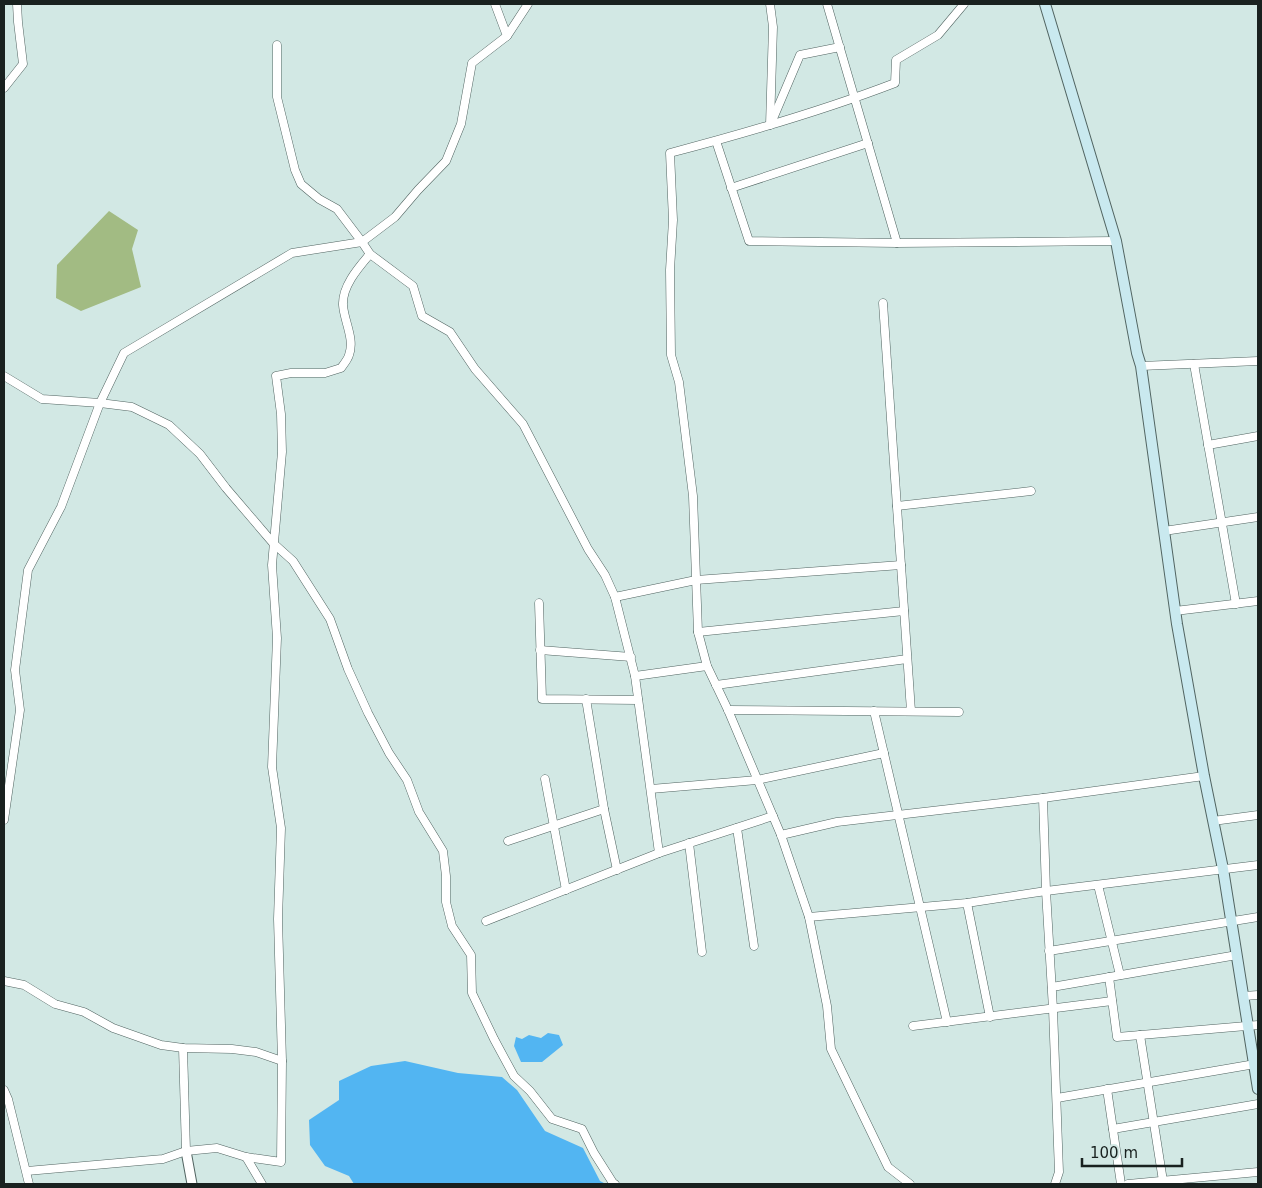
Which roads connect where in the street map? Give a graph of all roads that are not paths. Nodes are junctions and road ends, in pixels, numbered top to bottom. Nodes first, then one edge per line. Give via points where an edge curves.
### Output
1 (17, 4) edge
2 (495, 4) edge
3 (528, 4) edge
4 (770, 4) edge
5 (827, 4) edge
6 (964, 4) edge
7 (1045, 4) edge
8 (507, 36) junction
9 (277, 45) dead end
10 (840, 47) junction
11 (4, 88) edge
12 (855, 98) junction
13 (770, 125) junction
14 (716, 141) junction
15 (868, 143) junction
16 (732, 188) junction
17 (1116, 241) junction
18 (362, 242) junction
19 (897, 243) junction
20 (370, 254) junction
21 (883, 303) dead end
22 (1258, 361) edge
23 (1194, 364) junction
24 (1141, 366) junction
25 (4, 376) edge
26 (100, 403) junction
27 (1258, 436) edge
28 (1208, 445) junction
29 (1031, 491) dead end
30 (897, 506) junction
31 (1258, 517) edge
32 (1222, 522) junction
33 (1164, 531) junction
34 (273, 543) junction
35 (901, 565) junction
36 (696, 580) junction
37 (615, 597) junction
38 (1258, 601) edge
39 (539, 603) dead end
40 (1236, 604) junction
41 (904, 611) junction
42 (1175, 611) junction
43 (698, 632) junction
44 (540, 650) junction
45 (631, 658) junction
46 (907, 660) junction
47 (707, 666) junction
48 (635, 676) junction
49 (716, 685) junction
50 (586, 699) junction
51 (638, 700) junction
52 (728, 710) junction
53 (874, 711) junction
54 (911, 711) junction
55 (959, 712) dead end
56 (884, 753) junction
57 (1204, 776) junction
58 (545, 779) dead end
59 (757, 780) junction
60 (651, 790) junction
61 (1043, 798) junction
62 (604, 809) junction
63 (1258, 815) edge
64 (773, 816) junction
65 (899, 816) junction
66 (4, 820) edge
67 (1213, 821) junction
68 (554, 826) junction
69 (737, 828) junction
70 (781, 835) junction
71 (508, 841) dead end
72 (689, 843) junction
73 (660, 853) junction
74 (1258, 865) edge
75 (1223, 869) junction
76 (616, 870) junction
77 (1098, 885) junction
78 (566, 890) junction
79 (1046, 891) junction
80 (967, 903) junction
81 (920, 907) junction
82 (1258, 917) edge
83 (809, 918) junction
84 (486, 921) dead end
85 (1232, 922) junction
86 (1112, 941) junction
87 (754, 946) dead end
88 (1050, 951) junction
89 (702, 952) dead end
90 (1237, 955) junction
91 (1120, 975) junction
92 (1109, 977) junction
93 (4, 981) edge
94 (1052, 987) junction
95 (1258, 995) edge
96 (1244, 996) junction
97 (1112, 1002) junction
98 (1053, 1009) junction
99 (990, 1017) junction
100 (947, 1022) junction
101 (913, 1026) dead end
102 (1254, 1026) edge
103 (1140, 1036) junction
104 (183, 1048) junction
105 (282, 1061) junction
106 (1255, 1064) junction
107 (1146, 1083) junction
108 (1258, 1089) edge
109 (4, 1090) edge
110 (1107, 1090) junction
111 (1057, 1098) junction
112 (1258, 1104) edge
113 (1153, 1123) junction
114 (1113, 1129) junction
115 (186, 1151) junction
116 (246, 1157) junction
117 (27, 1171) junction
118 (1258, 1172) edge
119 (1163, 1181) junction
120 (29, 1184) edge
121 (192, 1184) edge
122 (262, 1184) edge
123 (615, 1184) edge
124 (910, 1184) edge
125 (1055, 1184) edge
126 (1121, 1184) edge
127 (1128, 1184) edge

1 - 11 street via 23,64
2 - 8 street
3 - 8 street
4 - 13 street via 773,27
5 - 10 street
6 - 12 street via 938,34 896,60 895,83
7 - 17 main road
8 - 18 street via 472,63 461,124 446,160 395,217
9 - 18 street via 277,97 301,184 337,209
10 - 12 street
10 - 13 street via 800,55
12 - 13 street
12 - 15 street
13 - 14 street
14 - 16 street
14 - 36 street via 670,153 673,220 671,355 679,382 693,496
15 - 16 street
15 - 19 street
16 - 19 street via 749,241
17 - 19 street
17 - 24 main road
18 - 20 street
18 - 26 street via 292,253 124,353
20 - 34 street via 354,273 343,303 350,334 350,354 341,368 325,373 276,376 282,452
20 - 37 street via 413,286 422,316 450,332 475,369 523,424
21 - 30 street
22 - 23 street
23 - 24 street
23 - 28 street
24 - 33 main road
25 - 26 street via 42,399
26 - 34 street via 132,407 169,425 200,454
26 - 66 street via 61,507 28,570 15,670 20,710
27 - 28 street
28 - 32 street
29 - 30 street
30 - 35 street
31 - 32 street
32 - 33 street
32 - 40 street
33 - 42 main road
34 - 105 street via 277,638 272,768 282,828 278,919
34 - 123 street via 293,561 330,618 368,713 443,851 446,902 452,926 471,955 472,993 494,1039 514,1076 552,1120 582,1129
35 - 36 street
35 - 41 street
36 - 37 street
36 - 43 street
37 - 45 street
38 - 40 street
39 - 44 street
40 - 42 street
41 - 43 street
41 - 46 street
42 - 57 main road
43 - 47 street
44 - 45 street
44 - 50 street via 542,699
45 - 48 street
46 - 49 street
46 - 54 street
47 - 48 street
47 - 49 street
48 - 51 street
49 - 52 street
50 - 51 street
50 - 62 street
51 - 60 street
52 - 53 street
52 - 59 street
53 - 54 street
53 - 56 street
54 - 55 street
56 - 59 street
56 - 65 street
57 - 61 street
57 - 67 main road
58 - 68 street
59 - 60 street
59 - 64 street
60 - 73 street
61 - 65 street
61 - 79 street
62 - 68 street
62 - 76 street
63 - 67 street
64 - 69 street
64 - 70 street
65 - 70 street via 837,822
65 - 81 street
67 - 75 main road
68 - 71 street
68 - 78 street
69 - 72 street
69 - 87 street
70 - 83 street
72 - 73 street
72 - 89 street
73 - 76 street
74 - 75 street
75 - 77 street
75 - 85 main road
76 - 78 street
77 - 79 street
77 - 86 street
78 - 84 street
79 - 80 street
79 - 88 street
80 - 81 street
80 - 99 street
81 - 83 street
81 - 100 street
82 - 85 street
83 - 124 street via 827,1006 831,1050 888,1167
85 - 86 street
85 - 90 main road
86 - 88 street
86 - 91 street
88 - 94 street
90 - 91 street
90 - 96 main road
91 - 92 street
92 - 94 street
92 - 97 street
93 - 104 street via 24,985 55,1004 84,1012 113,1028
94 - 98 street
95 - 96 street
96 - 102 main road
97 - 98 street
97 - 103 street via 1117,1038
98 - 99 street
98 - 111 street
99 - 100 street
100 - 101 street
102 - 103 street
102 - 106 main road
103 - 107 street
104 - 105 street via 256,1052
104 - 115 street
105 - 116 street via 281,1162
106 - 107 street
106 - 108 main road
107 - 110 street
107 - 113 street
109 - 117 street
110 - 111 street
110 - 114 street
111 - 125 street via 1059,1172
112 - 113 street
113 - 114 street
113 - 119 street
114 - 126 street
115 - 116 street via 216,1148
115 - 117 street via 162,1158
115 - 121 street
116 - 122 street
117 - 120 street
118 - 119 street
119 - 127 street

